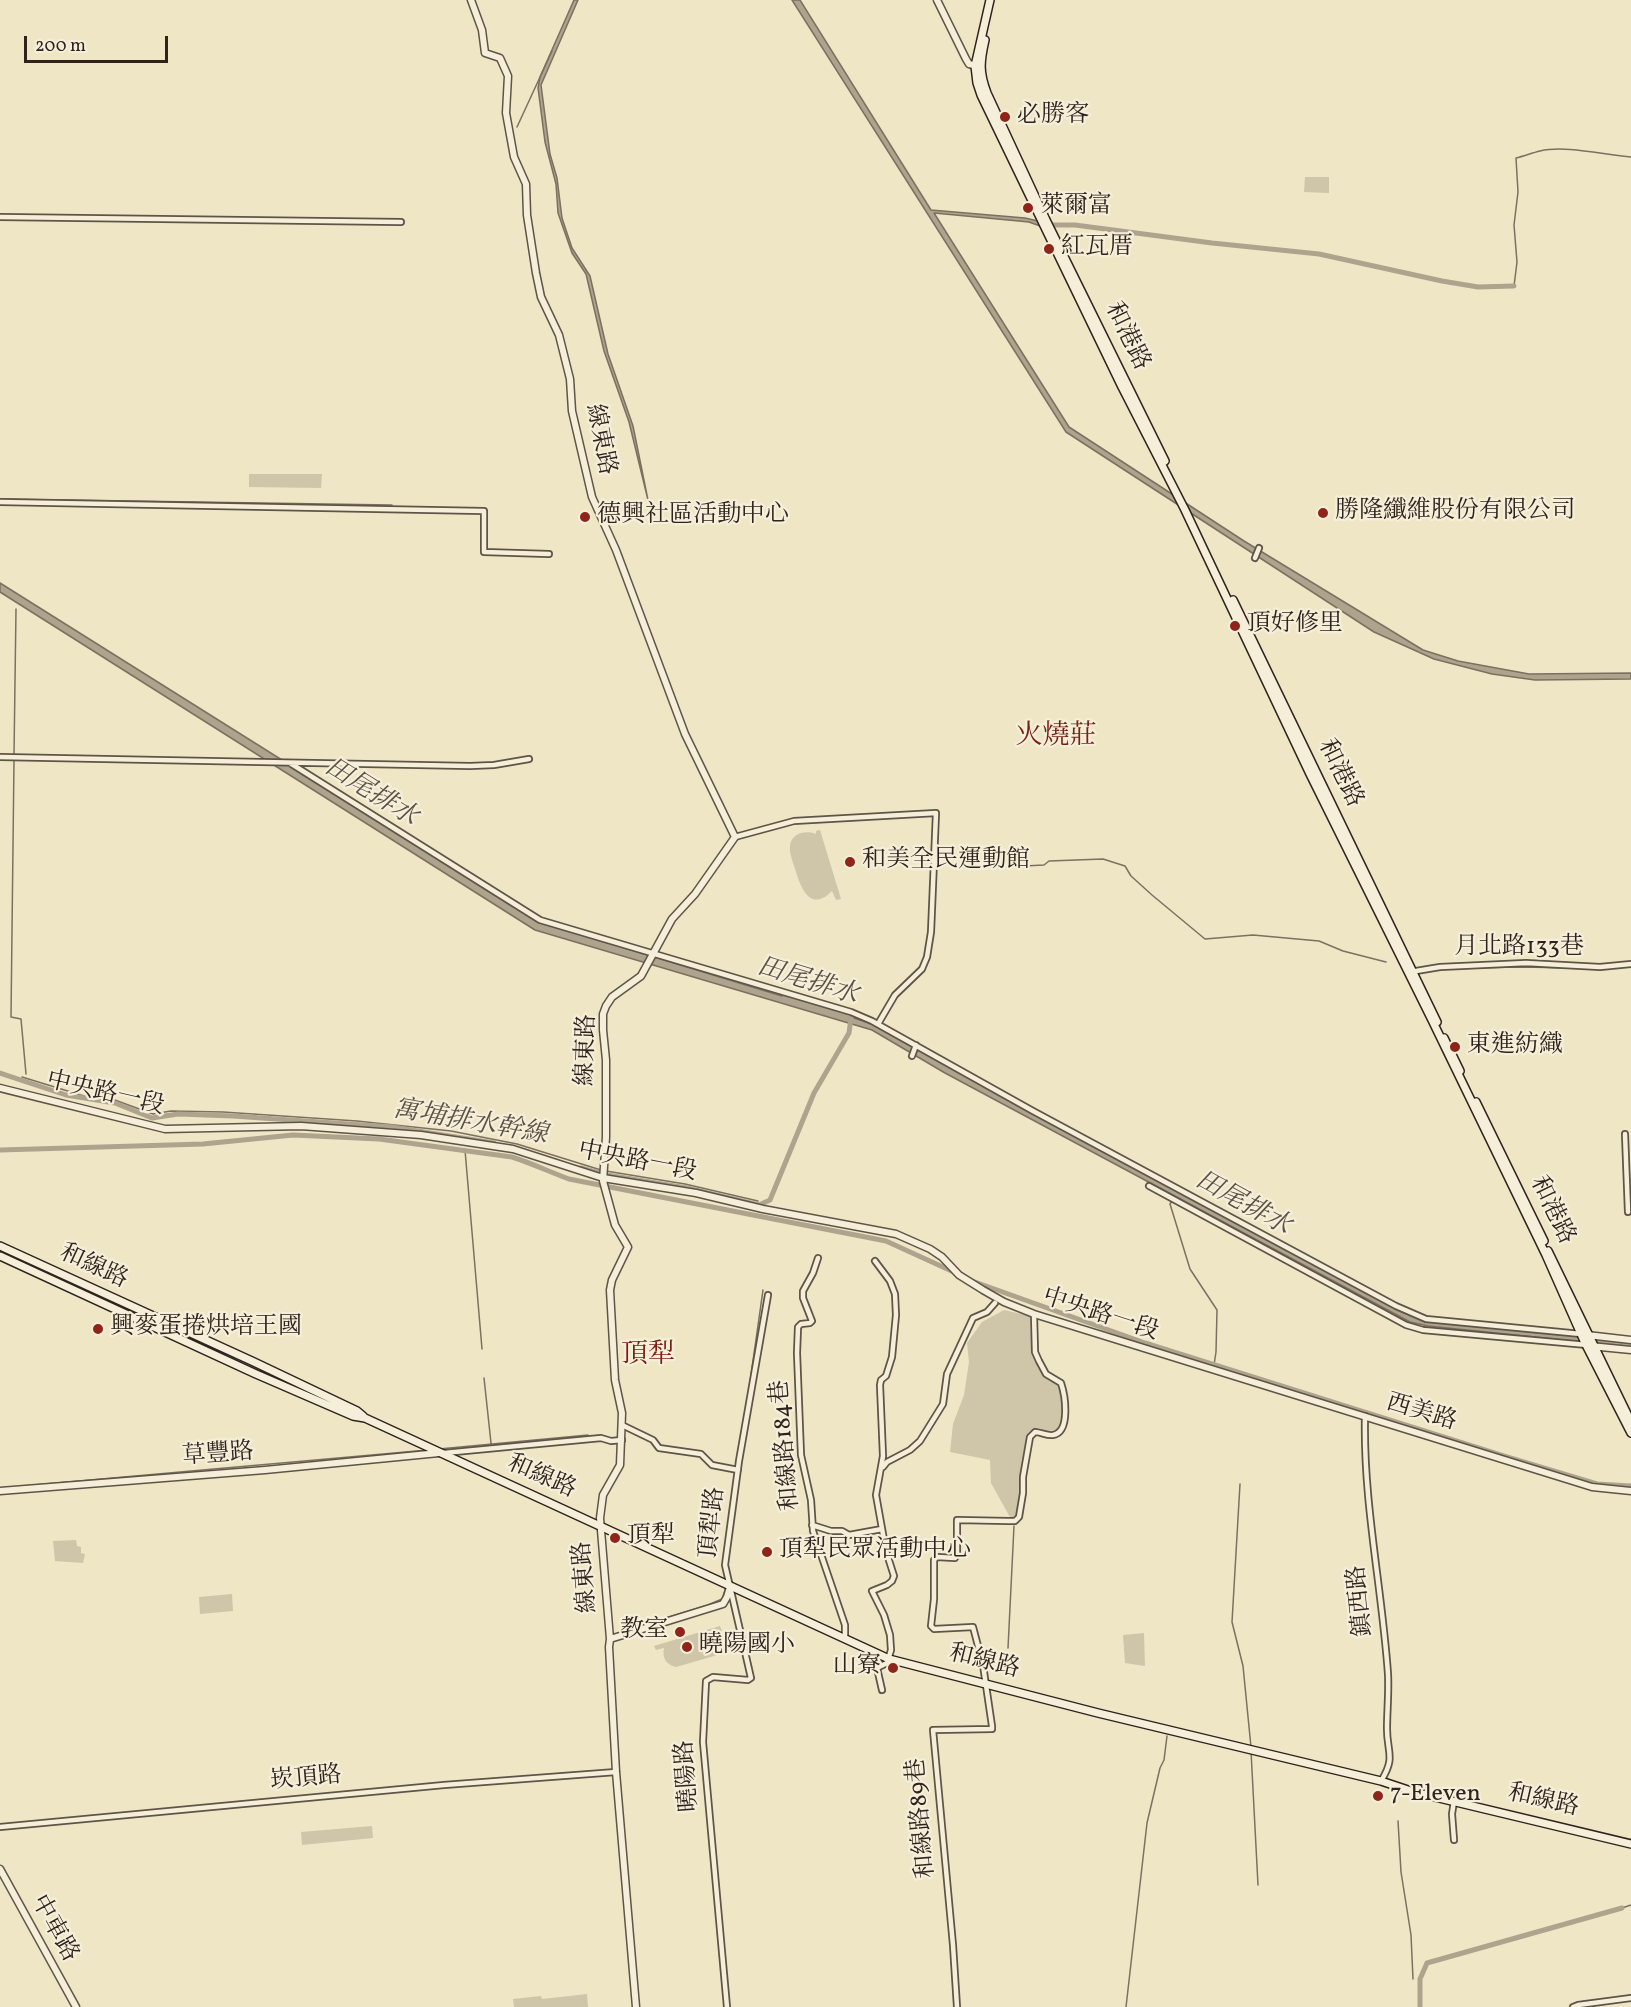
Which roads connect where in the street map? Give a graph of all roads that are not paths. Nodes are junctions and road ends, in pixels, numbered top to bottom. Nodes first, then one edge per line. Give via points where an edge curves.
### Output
1 (471, 0) edge
2 (937, 0) edge
3 (990, 0) edge
4 (995, 0) edge
5 (977, 66) junction
6 (0, 217) edge
7 (401, 222) dead end
8 (0, 502) edge
9 (1258, 548) dead end
10 (549, 554) dead end
11 (1255, 558) dead end
12 (0, 757) edge
13 (529, 759) dead end
14 (290, 762) junction
15 (735, 837) junction
16 (653, 954) junction
17 (1631, 964) edge
18 (1410, 972) junction
19 (878, 1024) junction
20 (916, 1046) junction
21 (912, 1056) dead end
22 (0, 1088) edge
23 (1625, 1134) dead end
24 (604, 1177) junction
25 (1149, 1186) dead end
26 (1628, 1212) dead end
27 (0, 1246) edge
28 (0, 1256) edge
29 (818, 1258) dead end
30 (875, 1261) dead end
31 (80, 1288) junction
32 (768, 1295) dead end
33 (995, 1304) dead end
34 (1034, 1314) junction
35 (1426, 1319) junction
36 (1424, 1330) junction
37 (1588, 1340) junction
38 (1631, 1340) edge
39 (1631, 1350) edge
40 (1201, 1366) joint
41 (1365, 1416) junction
42 (1631, 1422) edge
43 (622, 1425) junction
44 (1631, 1434) edge
45 (622, 1440) junction
46 (439, 1453) junction
47 (738, 1470) junction
48 (881, 1470) junction
49 (0, 1491) edge
50 (1631, 1491) edge
51 (812, 1525) junction
52 (602, 1527) junction
53 (882, 1529) junction
54 (730, 1587) junction
55 (610, 1639) junction
56 (845, 1639) junction
57 (889, 1659) junction
58 (986, 1684) junction
59 (882, 1689) dead end
60 (616, 1772) junction
61 (1381, 1781) junction
62 (1454, 1801) junction
63 (0, 1827) edge
64 (1454, 1840) dead end
65 (1631, 1844) edge
66 (0, 1869) edge
67 (1631, 1998) edge
68 (76, 2007) edge
69 (636, 2007) edge
70 (727, 2007) edge
71 (957, 2007) edge
72 (1573, 2007) edge

1 - 15 street, 線東路 via 485,53 500,58 507,70 506,113 514,157 526,184 539,289 560,335 592,497 686,734
2 - 5 street via 969,64
3 - 5 main road
4 - 5 main road
5 - 18 main road, 和港路 via 1043,220
6 - 7 street
8 - 10 street via 484,511 484,552
9 - 11 street
12 - 14 street
13 - 14 street via 470,766
14 - 16 street via 540,920
15 - 16 street, 線東路 via 695,894 672,918
15 - 19 street via 794,821 936,813 927,957 922,969 895,995
16 - 19 street via 851,1012
16 - 24 street, 線東路 via 641,976 612,997 603,1014
17 - 18 street, 月北路133巷 via 1600,968 1516,964
18 - 37 main road, 和港路
19 - 20 street
20 - 21 street
20 - 35 street
22 - 24 street, 中央路一段 via 165,1129 301,1126 421,1135 513,1149
23 - 26 street
24 - 34 street, 中央路一段 via 885,1232 930,1249 959,1275 1004,1302
24 - 43 street, 線東路 via 615,1225 627,1247 610,1290
25 - 36 street via 1406,1325
27 - 31 main road, 和線路
28 - 31 main road, 和線路
29 - 51 street, 和線路184巷 via 802,1298 812,1321 798,1327 797,1353 801,1455
30 - 48 street via 890,1281 896,1315 892,1357 880,1385
31 - 46 main road, 和線路 via 262,1365
32 - 47 street, 頂犁路
33 - 48 street via 973,1318 947,1374 943,1404 920,1441
34 - 40 street, 中央路一段
34 - 58 street via 1035,1352 1046,1374 1061,1383 1065,1423 1057,1434 1035,1432 1030,1437 1019,1517 1015,1521 957,1521 957,1554 934,1560 931,1626 973,1627
35 - 36 street
35 - 37 street
36 - 37 street
37 - 38 street
37 - 39 street
37 - 42 main road, 和港路
37 - 44 main road, 和港路
40 - 41 street, 西美路
41 - 50 street, 西美路 via 1592,1487
41 - 61 street, 鎮西路 via 1368,1498 1388,1677 1387,1732 1391,1753 1389,1768
43 - 45 street, 線東路
43 - 47 street, 頂犁路 via 653,1440 659,1448 701,1454 712,1465
45 - 46 street via 601,1438
45 - 52 street, 線東路 via 620,1465 603,1495
46 - 49 street, 草豐路
46 - 52 main road, 和線路
47 - 54 street, 頂犁路 via 725,1565
48 - 53 street via 876,1495
51 - 53 street via 849,1535
51 - 56 street, 和線路184巷 via 845,1625
52 - 54 main road, 和線路
52 - 55 street, 線東路
53 - 57 street via 894,1576 887,1586 872,1591 890,1635
54 - 55 street, 頂犁路 via 723,1604
54 - 56 main road, 和線路
54 - 70 street, 曉陽路 via 751,1678 713,1677 706,1681 703,1742
55 - 60 street, 線東路
56 - 57 main road, 和線路
57 - 58 main road, 和線路
57 - 59 street via 877,1668
58 - 61 main road, 和線路
58 - 71 street, 和線路89巷 via 992,1729 933,1730
60 - 63 street, 崁頂路
60 - 69 street, 線東路
61 - 62 main road, 和線路
62 - 64 street
62 - 65 main road, 和線路
66 - 68 street, 中車路
67 - 72 street

